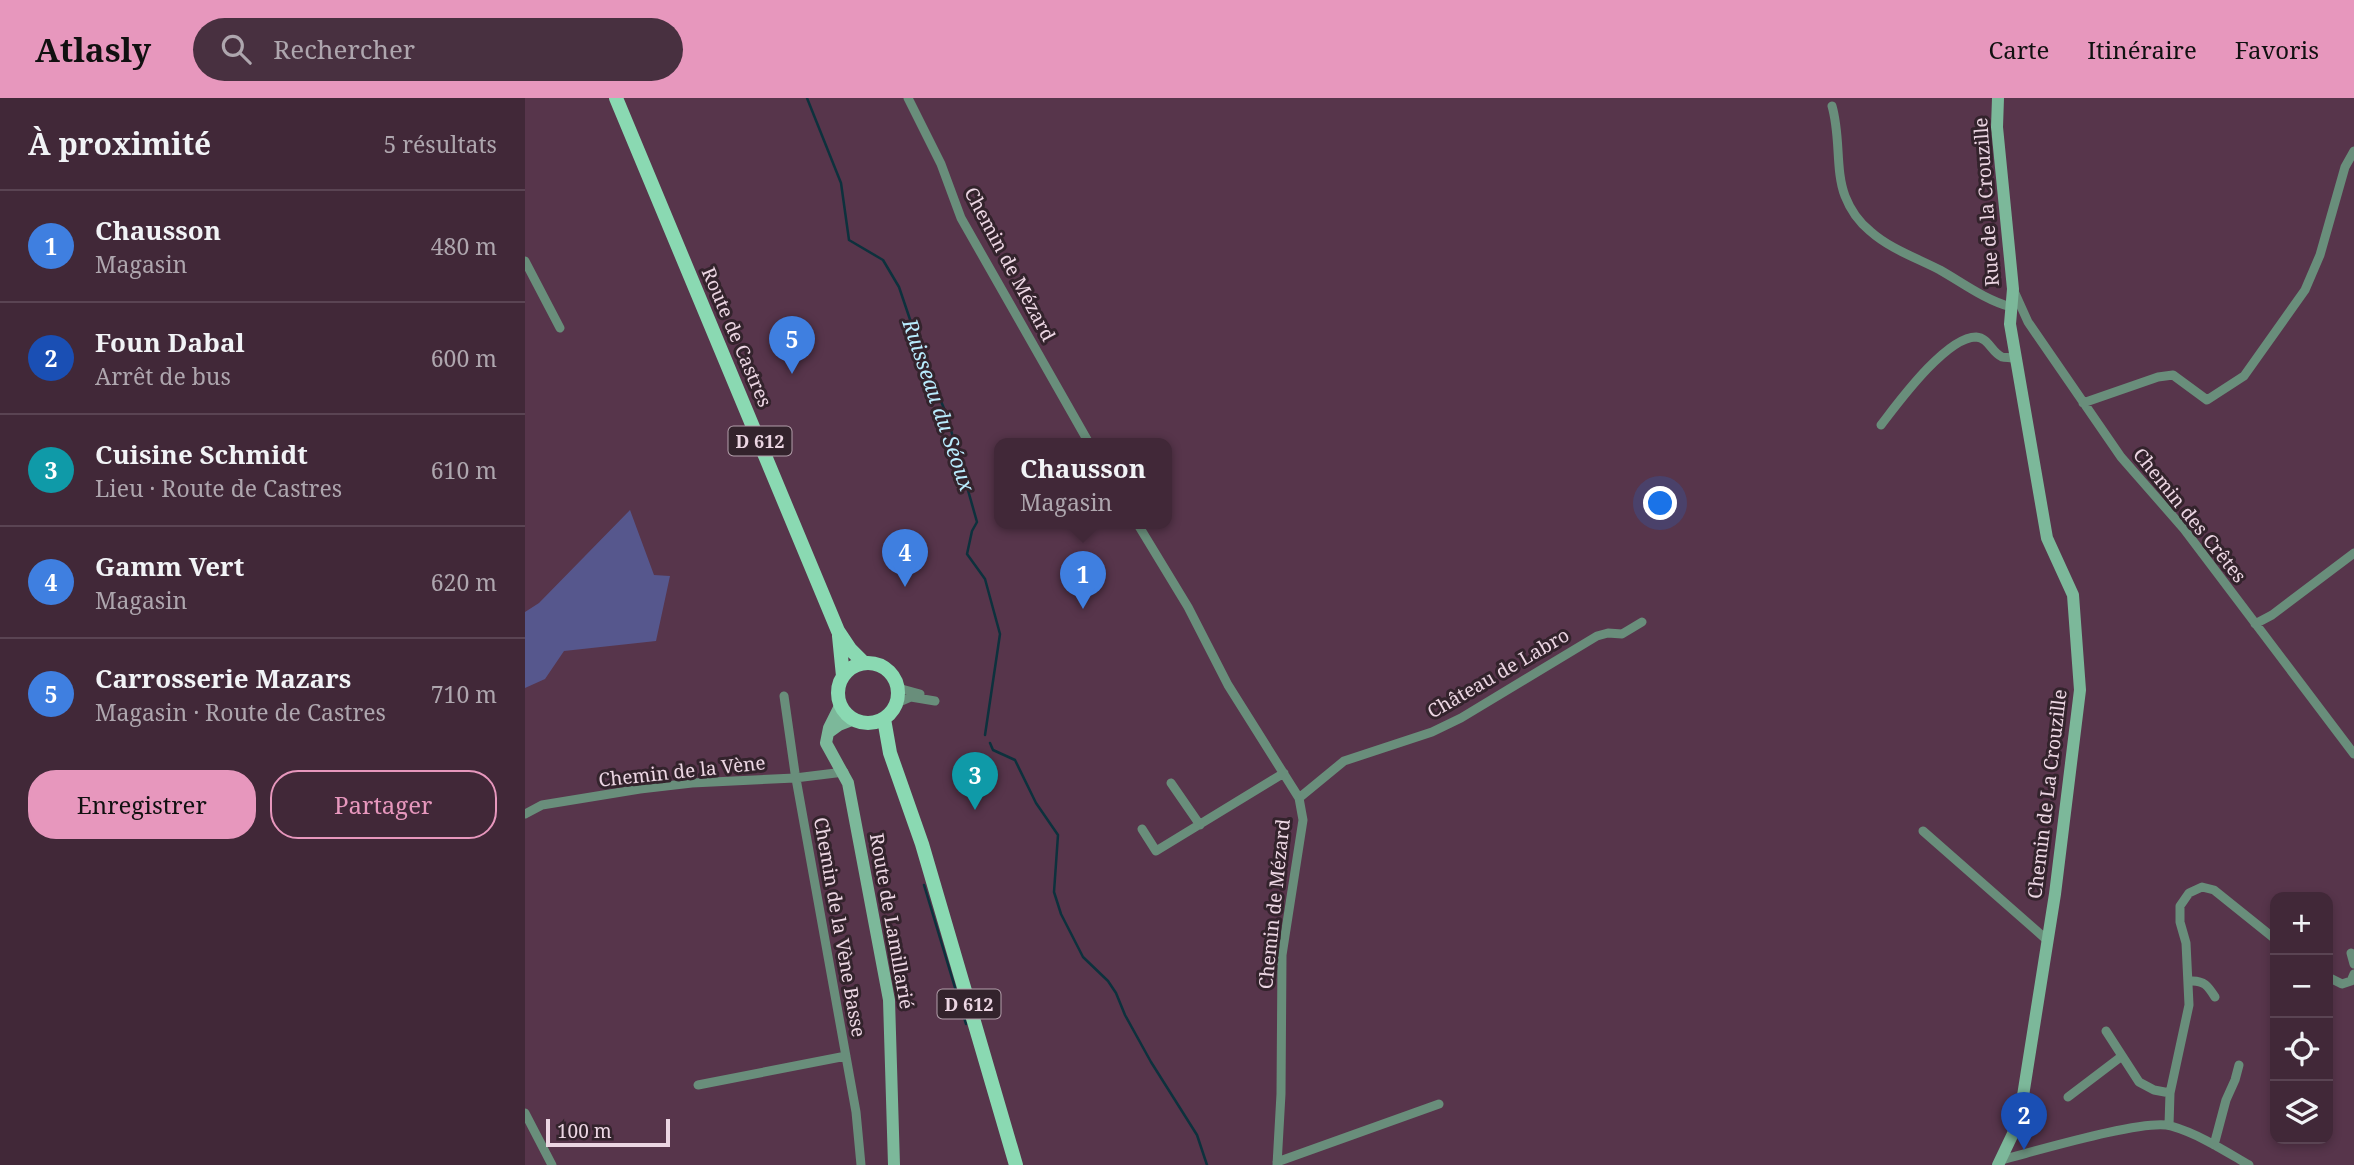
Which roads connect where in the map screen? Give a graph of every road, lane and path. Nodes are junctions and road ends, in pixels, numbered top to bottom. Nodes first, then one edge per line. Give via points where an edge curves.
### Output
1 (616, 98) edge
2 (908, 98) edge
3 (1998, 98) edge
4 (1832, 106) dead end
5 (2354, 151) edge
6 (525, 261) edge
7 (2013, 289) junction
8 (2012, 305) junction
9 (561, 327) dead end
10 (2017, 359) junction
11 (2084, 403) junction
12 (1881, 425) dead end
13 (1086, 438) edge
14 (1141, 529) edge
15 (2353, 555) edge
16 (1642, 622) dead end
17 (2255, 624) junction
18 (838, 631) junction
19 (864, 663) junction
20 (843, 676) junction
21 (783, 696) dead end
22 (840, 706) junction
23 (884, 719) junction
24 (859, 722) junction
25 (827, 733) junction
26 (2354, 754) edge
27 (844, 772) junction
28 (1284, 774) junction
29 (795, 778) junction
30 (1171, 783) dead end
31 (1299, 798) junction
32 (525, 814) edge
33 (1200, 825) junction
34 (1142, 830) dead end
35 (1923, 831) dead end
36 (932, 881) junction
37 (2270, 935) edge
38 (2047, 940) junction
39 (2351, 953) dead end
40 (2354, 964) edge
41 (2333, 980) edge
42 (2190, 981) junction
43 (2353, 981) edge
44 (2215, 997) dead end
45 (2106, 1031) dead end
46 (2122, 1055) junction
47 (846, 1056) junction
48 (2239, 1065) dead end
49 (698, 1085) dead end
50 (2171, 1093) junction
51 (2068, 1097) dead end
52 (1439, 1104) dead end
53 (525, 1113) edge
54 (2169, 1125) junction
55 (2214, 1145) junction
56 (2000, 1162) edge
57 (1277, 1163) edge
58 (552, 1165) edge
59 (861, 1165) edge
60 (894, 1165) edge
61 (1016, 1165) edge
62 (2249, 1165) edge

1 - 18 main road, Route de Castres / D 612
2 - 13 street, Chemin de Mézard via 941,164 961,218
3 - 7 street, Rue de la Crouzille
4 - 8 street via 1843,189 1862,223 1903,252 1991,300
5 - 11 street via 2305,290 2244,376 2207,400 2173,375
6 - 9 street
7 - 8 street, Rue de la Crouzille
7 - 11 street, Chemin des Crêtes via 2028,322
8 - 10 street, Chemin de La Crouzille via 2010,324
10 - 12 street via 2002,357 1976,337 1960,342 1920,375
10 - 38 street, Chemin de La Crouzille via 2047,538 2073,595 2080,690
11 - 17 street, Chemin des Crêtes via 2120,457 2184,529
14 - 28 street, Chemin de Mézard
15 - 17 street
16 - 31 street, Château de Labro via 1622,634 1597,636 1432,732 1344,761
17 - 26 street, Chemin des Crêtes
18 - 19 main road, Route de Castres / D 612
18 - 20 main road, Route de Castres / D 612
19 - 20 main road
19 - 23 main road via 889,672 897,696
20 - 22 main road via 838,689
21 - 29 street, Chemin de la Vène Basse
22 - 24 main road
22 - 25 street
23 - 24 main road
23 - 36 main road, D 612 via 890,753
24 - 25 street via 839,724
24 - 36 main road, D 612 via 877,739 884,754
25 - 27 street, Route de Lamillarié via 828,748
27 - 29 street, Chemin de la Vène
27 - 60 street, Route de Lamillarié via 889,1000
28 - 31 street, Chemin de Mézard
28 - 33 street
29 - 32 street, Chemin de la Vène via 640,789 542,805
29 - 47 street, Chemin de la Vène Basse
30 - 33 street
31 - 57 street, Chemin de Mézard via 1303,820 1282,955
33 - 34 street via 1156,851
35 - 38 street
36 - 61 main road, D 612
37 - 42 street via 2214,890 2201,887 2189,893 2180,906 2180,922
38 - 56 street, Chemin de La Crouzille via 2019,1121
39 - 40 street
41 - 43 street via 2342,984
42 - 44 street via 2201,980
42 - 50 street
45 - 46 street
46 - 50 street via 2139,1082
46 - 51 street
47 - 49 street
47 - 59 street, Chemin de la Vène Basse
48 - 55 street
50 - 54 street
52 - 57 street
53 - 58 street
54 - 55 street
54 - 56 street via 2129,1129
55 - 62 street

